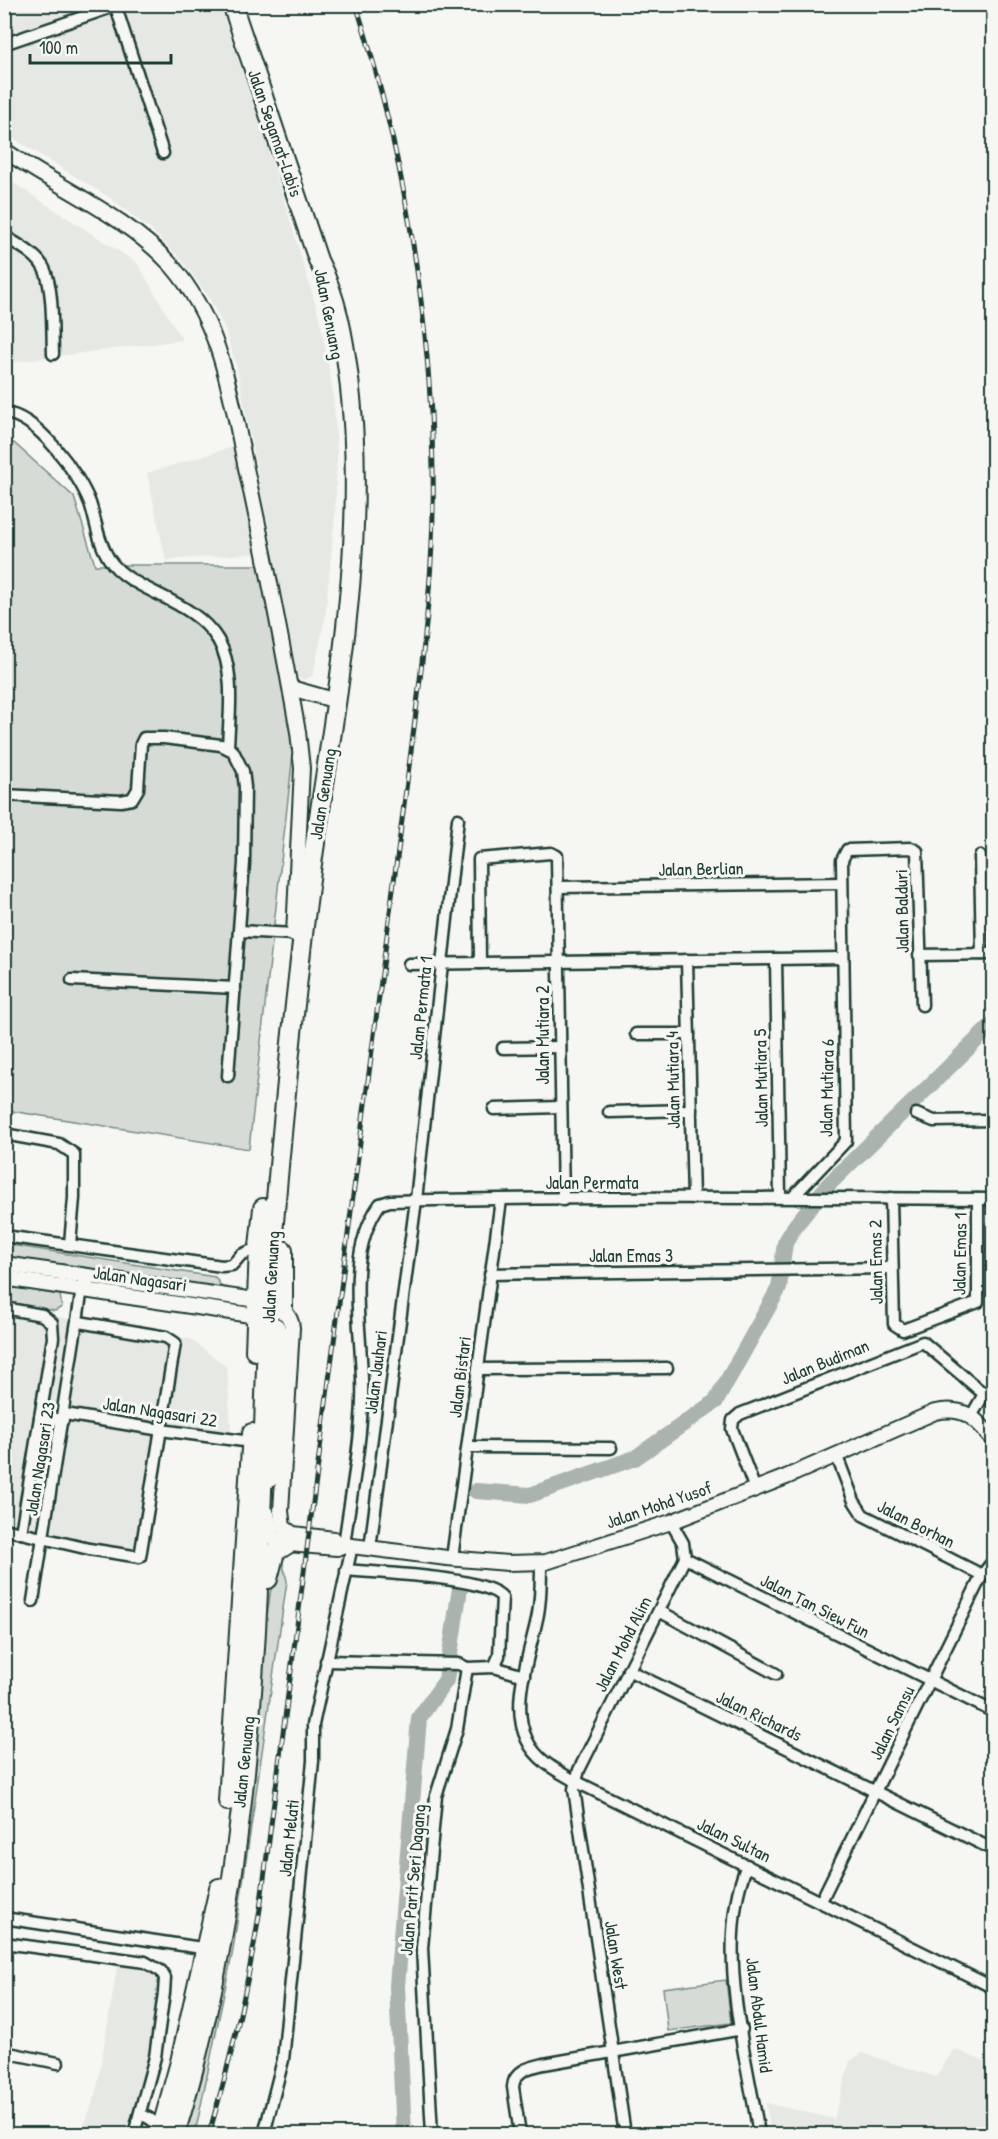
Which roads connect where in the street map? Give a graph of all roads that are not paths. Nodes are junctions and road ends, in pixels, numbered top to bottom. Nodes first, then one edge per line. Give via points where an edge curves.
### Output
1 (232, 4) edge
2 (115, 5) edge
3 (4, 44) edge
4 (4, 150) edge
5 (163, 153) dead end
6 (4, 236) edge
7 (318, 261) joint
8 (53, 354) dead end
9 (4, 413) edge
10 (291, 688) junction
11 (332, 701) junction
12 (228, 748) junction
13 (4, 795) edge
14 (458, 819) dead end
15 (980, 856) dead end
16 (842, 883) junction
17 (560, 887) junction
18 (239, 931) junction
19 (294, 934) junction
20 (982, 954) junction
21 (993, 954) edge
22 (919, 955) junction
23 (843, 958) junction
24 (776, 959) junction
25 (687, 960) junction
26 (480, 963) junction
27 (559, 963) junction
28 (409, 964) dead end
29 (442, 964) junction
30 (72, 980) dead end
31 (235, 988) junction
32 (922, 1005) dead end
33 (636, 1034) dead end
34 (689, 1034) junction
35 (560, 1047) junction
36 (503, 1048) dead end
37 (228, 1076) dead end
38 (561, 1107) junction
39 (494, 1108) dead end
40 (691, 1110) junction
41 (609, 1112) dead end
42 (916, 1114) dead end
43 (993, 1120) edge
44 (4, 1134) edge
45 (780, 1197) junction
46 (799, 1197) junction
47 (693, 1198) junction
48 (891, 1198) junction
49 (978, 1199) junction
50 (993, 1199) edge
51 (416, 1200) junction
52 (501, 1200) junction
53 (563, 1200) junction
54 (380, 1204) joint
55 (4, 1236) edge
56 (70, 1244) junction
57 (259, 1247) junction
58 (4, 1264) edge
59 (892, 1268) junction
60 (490, 1274) junction
61 (4, 1278) edge
62 (84, 1283) junction
63 (4, 1308) edge
64 (267, 1310) junction
65 (79, 1322) junction
66 (894, 1324) joint
67 (478, 1368) junction
68 (667, 1368) dead end
69 (989, 1391) edge
70 (972, 1415) junction
71 (40, 1417) junction
72 (64, 1417) junction
73 (161, 1430) junction
74 (993, 1441) edge
75 (251, 1442) junction
76 (468, 1447) junction
77 (611, 1448) dead end
78 (836, 1455) junction
79 (755, 1489) junction
80 (671, 1522) junction
81 (4, 1529) edge
82 (21, 1533) junction
83 (44, 1539) junction
84 (288, 1544) junction
85 (348, 1546) junction
86 (370, 1548) junction
87 (452, 1558) junction
88 (686, 1558) junction
89 (993, 1560) edge
90 (541, 1563) junction
91 (346, 1570) junction
92 (982, 1575) junction
93 (33, 1601) dead end
94 (658, 1611) junction
95 (255, 1652) junction
96 (326, 1661) junction
97 (463, 1666) junction
98 (494, 1667) junction
99 (628, 1670) junction
100 (776, 1674) dead end
101 (524, 1676) junction
102 (931, 1682) junction
103 (993, 1712) edge
104 (575, 1781) junction
105 (877, 1792) junction
106 (992, 1845) edge
107 (747, 1865) junction
108 (821, 1901) junction
109 (4, 1918) edge
110 (119, 1937) junction
111 (4, 1943) edge
112 (213, 1950) junction
113 (116, 1958) junction
114 (993, 1988) edge
115 (742, 2029) junction
116 (613, 2051) junction
117 (4, 2052) edge
118 (58, 2063) dead end
119 (141, 2115) junction
120 (134, 2134) edge
121 (165, 2134) edge
122 (264, 2134) edge
123 (432, 2134) edge
124 (520, 2134) edge
125 (624, 2134) edge
126 (759, 2134) edge

1 - 7 highway, Jalan Segamat-Labis
2 - 3 street
2 - 5 street
4 - 10 street via 130,229 171,266 208,321 236,416
6 - 8 street via 44,267
7 - 11 highway, Jalan Genuang via 333,298 346,352 356,464 353,548
9 - 12 street via 23,417 72,470 90,503 104,551 116,569 204,622 218,641 226,663 230,697
10 - 11 street
10 - 19 street via 302,768
11 - 19 highway, Jalan Genuang
11 - 64 highway, Jalan Genuang via 304,926
12 - 13 street via 196,741 144,738 136,797 128,801
12 - 18 street via 240,762 245,787
14 - 29 street, Jalan Permata 1
15 - 20 street
16 - 17 street, Jalan Berlian
16 - 22 street, Jalan Balduri via 842,860 847,849 915,849
16 - 23 street, Jalan Mutiara 6
17 - 26 street via 558,858 554,854 479,859
17 - 27 street
18 - 19 street
18 - 31 street
19 - 57 highway, Jalan Genuang
20 - 21 street
20 - 22 street
22 - 32 street, Jalan Balduri
23 - 24 street
23 - 46 street, Jalan Mutiara 6 via 846,1141
24 - 25 street
24 - 45 street, Jalan Mutiara 5
25 - 27 street
25 - 34 street, Jalan Mutiara 4
26 - 27 street
26 - 29 street
27 - 35 street, Jalan Mutiara 2
28 - 29 street
29 - 51 street, Jalan Permata 1
30 - 31 street
31 - 37 street
33 - 34 street
34 - 40 street, Jalan Mutiara 4
35 - 36 street
35 - 38 street, Jalan Mutiara 2
38 - 39 street
38 - 53 street, Jalan Mutiara 2
40 - 41 street
40 - 47 street, Jalan Mutiara 4
42 - 43 street via 934,1121
44 - 56 street via 59,1144 74,1154
45 - 46 street, Jalan Permata
45 - 47 street, Jalan Permata
46 - 48 street, Jalan Permata
47 - 53 street, Jalan Permata
48 - 49 street
48 - 59 street, Jalan Emas 2
49 - 50 street
49 - 66 street, Jalan Emas 1 via 978,1302 903,1330
51 - 52 street, Jalan Permata
51 - 54 street, Jalan Permata
51 - 86 street, Jalan Jauhari
52 - 53 street, Jalan Permata
52 - 60 street, Jalan Bistari
54 - 85 street, Jalan Melati via 369,1224 356,1288 363,1400
55 - 56 street, Jalan Nagasari
56 - 57 street, Jalan Nagasari via 222,1266 232,1265 241,1255
57 - 64 highway, Jalan Genuang
58 - 62 street, Jalan Nagasari
59 - 60 street, Jalan Emas 3
59 - 66 street, Jalan Emas 2
60 - 67 street, Jalan Bistari
61 - 62 street, Jalan Nagasari
62 - 64 street, Jalan Nagasari
62 - 65 street, Jalan Nagasari 23
63 - 71 street via 42,1315 52,1323
64 - 75 highway, Jalan Genuang
64 - 84 street via 281,1338 268,1519 272,1537
64 - 85 street via 290,1318 292,1328 283,1527 293,1534 337,1540
64 - 95 highway, Jalan Genuang
65 - 72 street, Jalan Nagasari 23
65 - 73 street via 174,1340 176,1348
67 - 68 street
67 - 76 street, Jalan Bistari
69 - 70 street
69 - 79 street, Jalan Budiman via 923,1342 750,1410 736,1416 732,1430
70 - 74 street
70 - 78 street, Jalan Mohd Yusof via 955,1410 935,1412
71 - 72 street, Jalan Nagasari 22
71 - 82 street
72 - 73 street, Jalan Nagasari 22
72 - 83 street, Jalan Nagasari 23
73 - 75 street, Jalan Nagasari 22
73 - 83 street via 140,1557
75 - 112 highway, Jalan Genuang via 238,1674
76 - 77 street
76 - 87 street, Jalan Bistari
78 - 79 street, Jalan Mohd Yusof
78 - 92 street, Jalan Borhan via 863,1515
79 - 80 street, Jalan Mohd Yusof
80 - 88 street
80 - 90 street, Jalan Mohd Yusof
81 - 82 street
82 - 83 street
83 - 93 street, Jalan Nagasari 23
84 - 85 street
84 - 95 highway via 272,1556
85 - 86 street, Jalan Mohd Yusof
85 - 91 street, Jalan Melati
86 - 87 street, Jalan Mohd Yusof
87 - 90 street, Jalan Mohd Yusof
88 - 94 street, Jalan Mohd Alim
88 - 102 street, Jalan Tan Siew Fun
89 - 92 street, Jalan Samsu
90 - 101 street, Jalan Sultan via 538,1612
91 - 96 street, Jalan Melati
91 - 98 street via 449,1580 496,1590 502,1597 499,1656
92 - 102 street, Jalan Samsu
94 - 99 street, Jalan Mohd Alim
94 - 100 street
95 - 112 highway, Jalan Genuang via 233,1871
96 - 97 street
96 - 122 street, Jalan Melati via 313,1725 313,1761 283,2060
97 - 98 street
97 - 123 street, Jalan Parit Seri Dagang via 457,1729 436,1796 422,1948
98 - 101 street
99 - 104 street, Jalan Mohd Alim
99 - 105 street, Jalan Richards
101 - 104 street, Jalan Sultan via 521,1716 527,1741 540,1757
102 - 103 street, Jalan Tan Siew Fun
102 - 105 street, Jalan Samsu
104 - 107 street, Jalan Sultan
104 - 116 street, Jalan West
105 - 106 street, Jalan Richards
105 - 108 street, Jalan Samsu
107 - 108 street, Jalan Sultan
107 - 115 street, Jalan Abdul Hamid via 739,1890 734,1937
108 - 114 street, Jalan Sultan
109 - 110 street
110 - 112 street
110 - 113 street
111 - 113 street
112 - 121 highway, Jalan Genuang
113 - 119 street via 155,1966 165,1978
115 - 116 street
115 - 126 street, Jalan Abdul Hamid
116 - 124 street via 536,2066 515,2077
116 - 125 street, Jalan West
117 - 118 street
119 - 120 street
119 - 121 street via 149,2117

